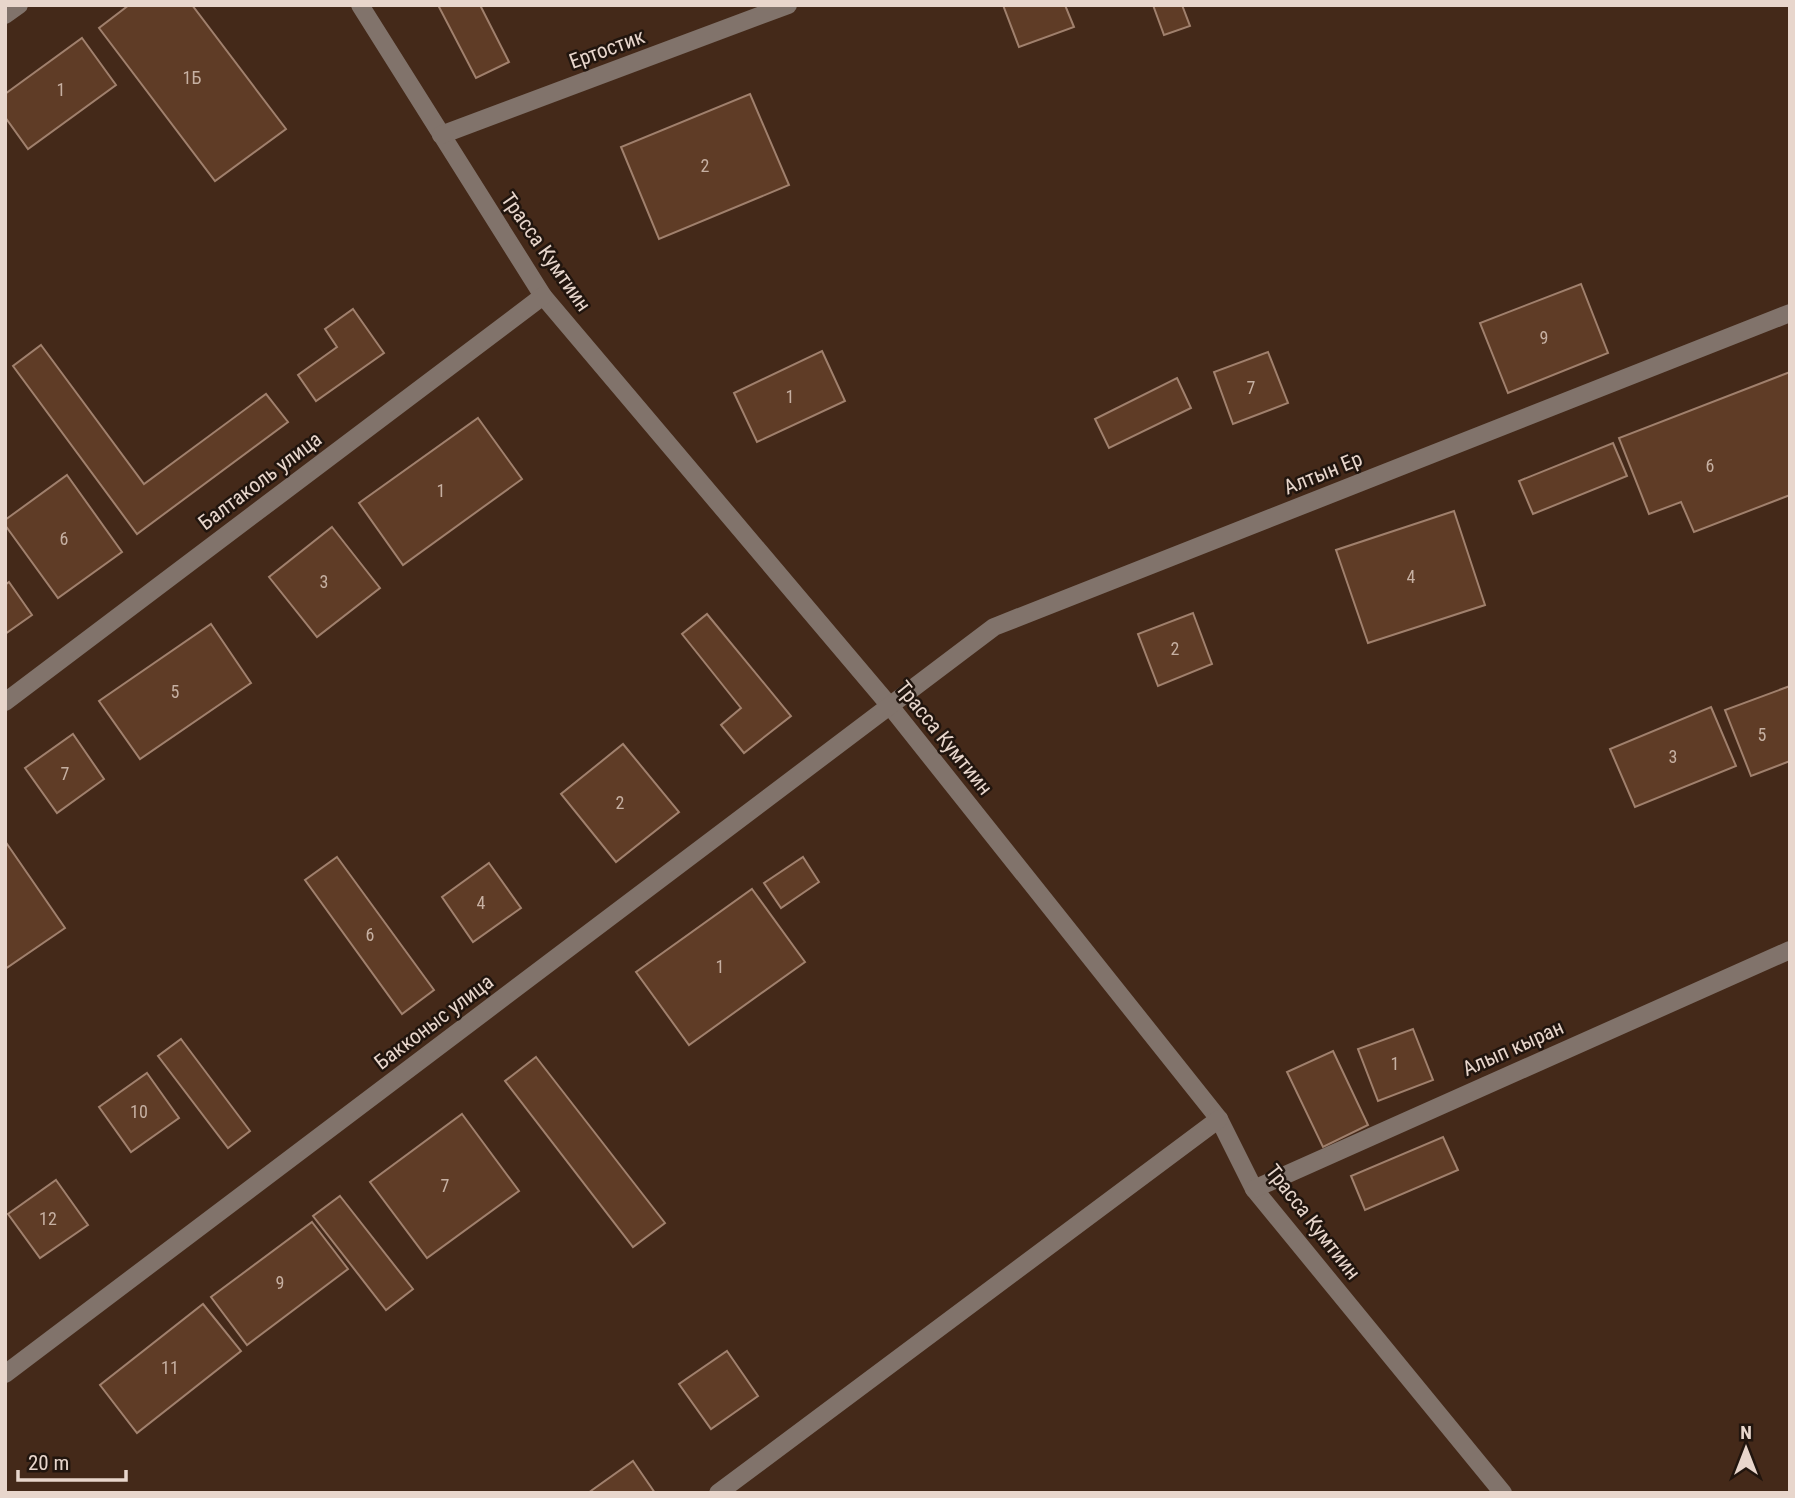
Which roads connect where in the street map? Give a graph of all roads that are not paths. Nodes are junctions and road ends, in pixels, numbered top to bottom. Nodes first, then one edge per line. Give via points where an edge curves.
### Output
1 (19, 5) edge
2 (359, 5) edge
3 (788, 5) edge
4 (5, 15) edge
5 (441, 135) junction
6 (543, 296) junction
7 (1790, 313) edge
8 (5, 702) edge
9 (890, 706) junction
10 (1790, 950) edge
11 (1219, 1119) junction
12 (1254, 1189) junction
13 (5, 1374) edge
14 (1498, 1492) edge
15 (718, 1493) edge

1 - 4 street
2 - 5 street, Трасса Кумтиин
3 - 5 street, Ертостик
5 - 6 street, Трасса Кумтиин
6 - 8 street, Балтаколь улица
6 - 9 street, Трасса Кумтиин
7 - 9 street, Алтын Ер via 994,627
9 - 11 street, Трасса Кумтиин
9 - 13 street, Бакконыс улица
10 - 12 street, Алып кыран
11 - 12 street, Трасса Кумтиин
11 - 15 street
12 - 14 street, Трасса Кумтиин

